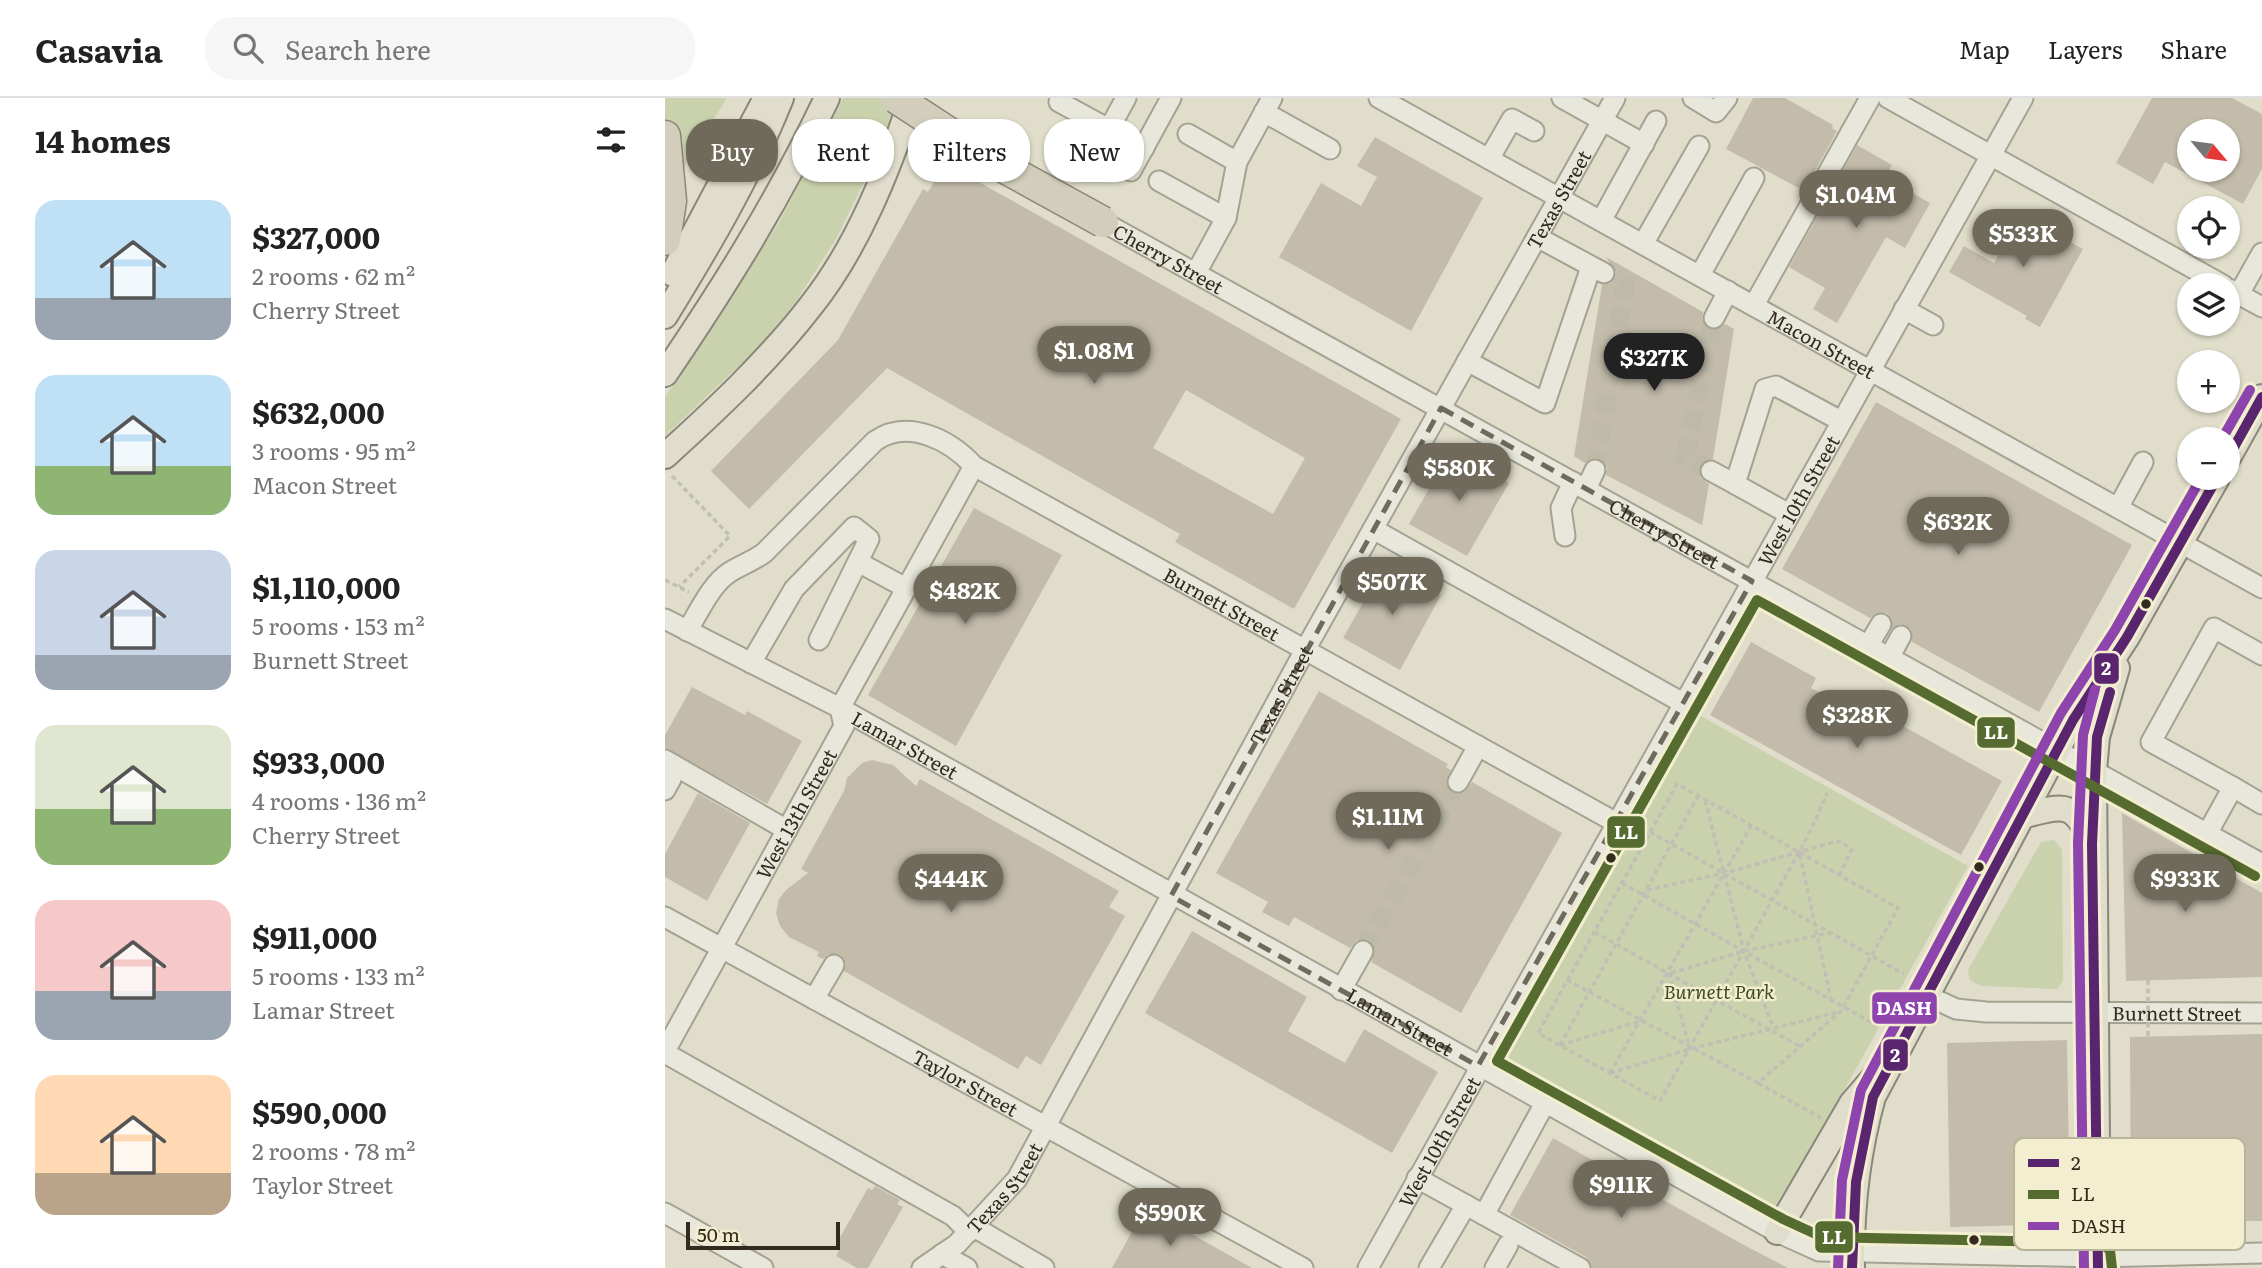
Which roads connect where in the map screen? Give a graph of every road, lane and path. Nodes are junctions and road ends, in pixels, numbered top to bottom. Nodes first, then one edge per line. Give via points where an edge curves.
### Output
1 (766, 98) edge
2 (781, 98) edge
3 (827, 98) edge
4 (896, 98) edge
5 (912, 98) edge
6 (1126, 98) edge
7 (1171, 98) edge
8 (1380, 98) edge
9 (1562, 98) edge
10 (1615, 98) edge
11 (1693, 98) edge
12 (1727, 98) edge
13 (1870, 98) edge
14 (1888, 98) edge
15 (2023, 98) edge
16 (1059, 102) dead end
17 (1268, 105) edge
18 (1090, 119) edge
19 (1114, 119) edge
20 (1602, 120) junction
21 (1656, 121) dead end
22 (1534, 131) dead end
23 (1188, 134) dead end
24 (665, 136) edge
25 (1644, 144) junction
26 (1699, 146) dead end
27 (1144, 148) edge
28 (1330, 149) dead end
29 (1991, 155) junction
30 (1489, 159) junction
31 (1237, 162) junction
32 (1755, 178) dead end
33 (1159, 181) dead end
34 (1559, 197) junction
35 (1226, 218) junction
36 (1601, 221) junction
37 (1104, 222) joint
38 (1537, 236) junction
39 (665, 240) edge
40 (1643, 244) junction
41 (2262, 253) edge
42 (1196, 273) junction
43 (2201, 273) edge
44 (1700, 275) junction
45 (2240, 278) edge
46 (665, 287) edge
47 (1728, 291) junction
48 (2240, 295) edge
49 (1754, 305) junction
50 (2262, 307) edge
51 (1905, 309) junction
52 (665, 316) edge
53 (1714, 318) tunnel mouth
54 (1933, 325) dead end
55 (1467, 361) junction
56 (1870, 369) junction
57 (665, 374) edge
58 (2262, 397) edge
59 (1441, 408) junction
60 (1842, 421) junction
61 (2240, 436) edge
62 (2143, 462) dead end
63 (668, 465) edge
64 (974, 466) junction
65 (1595, 470) tunnel mouth
66 (1711, 471) tunnel mouth
67 (1735, 484) junction
68 (1579, 486) junction
69 (2210, 490) edge
70 (2118, 508) junction
71 (1789, 514) junction
72 (1373, 529) junction
73 (1565, 536) dead end
74 (2181, 543) junction
75 (858, 562) junction
76 (1752, 581) junction
77 (679, 587) dead end
78 (907, 588) junction
79 (2262, 588) edge
80 (665, 619) edge
81 (1881, 624) dead end
82 (687, 631) junction
83 (1901, 636) dead end
84 (2127, 637) junction
85 (819, 640) dead end
86 (1868, 646) junction
87 (1305, 650) junction
88 (2262, 655) edge
89 (1889, 658) junction
90 (751, 663) junction
91 (1683, 702) junction
92 (840, 708) junction
93 (1478, 746) junction
94 (2057, 751) junction
95 (665, 760) edge
96 (2094, 771) junction
97 (1458, 782) tunnel mouth
98 (2232, 787) junction
99 (1828, 793) dead end
100 (1698, 796) junction
101 (1705, 800) junction
102 (2262, 804) edge
103 (2021, 816) junction
104 (1615, 822) junction
105 (1751, 826) junction
106 (786, 830) junction
107 (1650, 832) junction
108 (2207, 834) junction
109 (1672, 844) junction
110 (2092, 844) junction
111 (1799, 853) junction
112 (2262, 864) edge
113 (1724, 873) junction
114 (1839, 875) junction
115 (1622, 883) junction
116 (1644, 893) junction
117 (1171, 896) junction
118 (1772, 900) junction
119 (665, 917) edge
120 (1696, 925) junction
121 (1817, 925) junction
122 (1594, 932) junction
123 (1831, 933) junction
124 (1819, 936) junction
125 (1616, 944) junction
126 (722, 948) junction
127 (1363, 951) tunnel mouth
128 (1744, 951) junction
129 (1871, 956) junction
130 (834, 965) dead end
131 (1669, 973) junction
132 (1904, 974) dead end
133 (1567, 980) junction
134 (2148, 980) dead end
135 (1341, 990) junction
136 (1589, 992) junction
137 (1926, 995) junction
138 (814, 999) junction
139 (1716, 1000) junction
140 (1831, 1000) junction
141 (1842, 1009) junction
142 (2095, 1013) junction
143 (2262, 1013) edge
144 (1641, 1021) junction
145 (1875, 1025) dead end
146 (1773, 1027) junction
147 (1767, 1028) junction
148 (2148, 1036) dead end
149 (1560, 1045) junction
150 (1799, 1046) junction
151 (1690, 1048) junction
152 (1896, 1050) junction
153 (665, 1052) edge
154 (1478, 1066) junction
155 (1610, 1073) junction
156 (1758, 1083) junction
157 (1545, 1103) junction
158 (1823, 1119) dead end
159 (1046, 1126) junction
160 (2097, 1138) edge
161 (1417, 1178) junction
162 (1465, 1205) junction
163 (665, 1213) edge
164 (1484, 1215) junction
165 (972, 1230) junction
166 (1777, 1232) junction
167 (1509, 1245) dead end
168 (2173, 1250) edge
169 (2262, 1253) edge
170 (942, 1254) junction
171 (2173, 1255) junction
172 (1852, 1261) edge
173 (2098, 1262) edge
174 (763, 1268) edge
175 (922, 1268) edge
176 (967, 1268) edge
177 (1044, 1268) edge
178 (1303, 1268) edge
179 (1368, 1268) edge
180 (1429, 1268) edge
181 (1496, 1268) edge
182 (1580, 1268) edge

1 - 46 main road
2 - 52 main road via 710,243
3 - 57 main road via 784,187 738,266
4 - 37 highway, bridge via 994,162
5 - 63 main road via 861,225 811,306
6 - 19 street
7 - 27 street
8 - 30 street, Macon Street
9 - 20 street
10 - 20 street, Texas Street
11 - 12 street via 1716,112
13 - 49 street
14 - 29 street
15 - 29 street, West 10th Street
16 - 18 street
17 - 28 street
17 - 31 street
20 - 25 street
20 - 34 street, Texas Street
21 - 25 street
22 - 30 street via 1512,118
23 - 31 street
24 - 39 highway via 671,201
25 - 36 street
26 - 40 street
29 - 43 street
29 - 51 street, West 10th Street
30 - 34 street, Macon Street
31 - 35 street
32 - 44 street
33 - 35 street
34 - 36 street, Macon Street
34 - 38 street, Texas Street
35 - 42 street
36 - 40 street, Macon Street
37 - 42 street, Cherry Street
38 - 55 street, Texas Street
38 - 55 street via 1597,270 1545,403
40 - 44 street, Macon Street
41 - 45 street
42 - 59 street, Cherry Street
44 - 47 street, Macon Street
47 - 49 street, Macon Street
47 - 53 street
48 - 50 street
49 - 56 street, Macon Street
51 - 54 street
51 - 56 street, West 10th Street
55 - 59 street, Texas Street
56 - 60 street, West 10th Street
56 - 70 street, Macon Street
58 - 61 main road
59 - 68 street, Cherry Street
59 - 72 street, Texas Street
60 - 67 street via 1776,386 1765,389
60 - 71 street, West 10th Street
62 - 70 street
63 - 77 path via 730,536
64 - 78 street, West 13th Street
64 - 82 street, Burnett Street via 957,448 927,435 884,435 764,553 716,584
64 - 87 street, Burnett Street
65 - 68 street
66 - 67 street
67 - 71 street
68 - 73 street via 1560,508
68 - 76 street, Cherry Street
69 - 74 main road
70 - 74 street, Macon Street
71 - 76 street, West 10th Street
72 - 87 street, Texas Street
72 - 91 street
74 - 79 street, Macon Street
74 - 84 main road
75 - 78 street
75 - 85 street
75 - 90 street via 869,539 854,527 795,589
76 - 86 street, Cherry Street
76 - 91 street, West 10th Street
78 - 92 street, West 13th Street
80 - 82 street, Lamar Street
81 - 86 street
82 - 90 street, Lamar Street
83 - 89 street
84 - 94 main road
84 - 96 main road via 2097,737
86 - 89 street, Cherry Street
87 - 93 street, Burnett Street
87 - 117 street, Texas Street
88 - 98 street via 2214,628 2151,742
89 - 94 street, Cherry Street
90 - 92 street, Lamar Street
91 - 104 street, West 10th Street
92 - 106 street, West 13th Street via 844,726
92 - 117 street, Lamar Street
93 - 97 street
93 - 104 street, Burnett Street
94 - 96 street, Cherry Street
94 - 103 main road
95 - 106 street
96 - 108 street, Cherry Street
96 - 110 main road
98 - 102 street
98 - 108 street
99 - 111 path
100 - 101 path
100 - 107 path via 1677,784
100 - 109 path
101 - 105 path
101 - 113 path
103 - 110 main road via 2062,806 2082,821
103 - 137 main road
104 - 154 street, West 10th Street
105 - 111 path
105 - 113 path
106 - 126 street, West 13th Street
107 - 109 path
107 - 115 path
108 - 112 street, Cherry Street
109 - 113 path
109 - 116 path
110 - 142 main road
111 - 113 path
111 - 114 path
111 - 114 path via 1838,841 1851,849
111 - 118 path
111 - 121 path
113 - 116 path
113 - 118 path
113 - 120 path
113 - 128 path
114 - 129 path via 1898,908
115 - 116 path
115 - 122 path
116 - 120 path
116 - 125 path
117 - 135 street, Lamar Street
117 - 159 street, Texas Street
118 - 121 path
118 - 128 path
119 - 126 street, Taylor Street
120 - 128 path
120 - 131 path
121 - 123 path
121 - 124 path
122 - 125 path
122 - 133 path
123 - 124 path
123 - 129 path
124 - 128 path
124 - 140 path
125 - 131 path
125 - 136 path
126 - 138 street, Taylor Street
126 - 153 street, West 13th Street
127 - 135 street
128 - 131 path
128 - 139 path
128 - 140 path
128 - 146 path
129 - 132 path
129 - 141 path
130 - 138 street
131 - 139 path
131 - 144 path
131 - 151 path
133 - 136 path
133 - 149 path via 1538,1033
134 - 148 path, bridge
135 - 154 street, Lamar Street
136 - 144 path
136 - 149 path
137 - 142 street, Burnett Street via 1956,1009
137 - 152 main road
138 - 159 street, Taylor Street
139 - 147 path
139 - 151 path
140 - 141 path
141 - 145 path
141 - 146 path
141 - 150 path
142 - 143 street, Burnett Street
142 - 160 main road
144 - 149 path
144 - 151 path
144 - 155 path
146 - 147 path
147 - 150 path
147 - 151 path
149 - 155 path
150 - 156 path
151 - 155 path
151 - 155 path via 1660,1101
151 - 156 path
152 - 166 main road via 1852,1103
152 - 172 main road via 1873,1097 1861,1143 1854,1182
153 - 165 street
154 - 157 street, Lamar Street
154 - 161 street, West 10th Street
156 - 158 path
157 - 164 street
157 - 166 street, Lamar Street
159 - 165 street, Texas Street via 1017,1180
159 - 178 street, Taylor Street
161 - 162 street
161 - 179 street, West 10th Street
162 - 164 street
162 - 180 street
163 - 174 street
164 - 182 street
165 - 170 street, Texas Street
165 - 177 street
166 - 172 street, Lamar Street
167 - 181 street
168 - 171 street
169 - 171 street, Lamar Street
170 - 175 street, Texas Street
170 - 176 street
171 - 173 street, Lamar Street
172 - 173 street, Lamar Street

